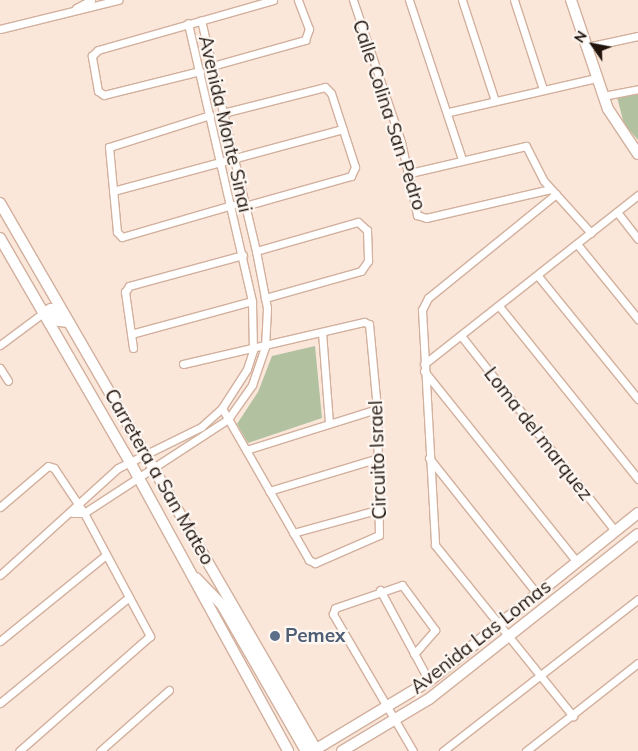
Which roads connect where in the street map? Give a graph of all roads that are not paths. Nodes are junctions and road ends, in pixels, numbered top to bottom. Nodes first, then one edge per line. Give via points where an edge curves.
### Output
1 (90, 0) edge
2 (118, 0) edge
3 (272, 0) edge
4 (298, 0) edge
5 (353, 0) edge
6 (409, 0) edge
7 (462, 0) edge
8 (514, 0) edge
9 (573, 0) edge
10 (66, 13) junction
11 (201, 20) junction
12 (188, 23) junction
13 (0, 29) edge
14 (638, 36) edge
15 (587, 47) junction
16 (212, 66) junction
17 (200, 71) junction
18 (596, 78) junction
19 (543, 89) junction
20 (638, 89) edge
21 (603, 96) junction
22 (495, 101) junction
23 (448, 112) junction
24 (223, 113) junction
25 (210, 115) junction
26 (343, 129) junction
27 (638, 154) edge
28 (233, 159) junction
29 (462, 160) junction
30 (220, 163) junction
31 (410, 174) junction
32 (551, 188) junction
33 (113, 191) junction
34 (556, 194) junction
35 (638, 195) edge
36 (0, 203) edge
37 (232, 205) junction
38 (244, 206) junction
39 (617, 212) junction
40 (591, 233) junction
41 (0, 238) edge
42 (638, 239) edge
43 (577, 244) junction
44 (256, 251) junction
45 (243, 255) junction
46 (538, 276) junction
47 (265, 298) junction
48 (252, 302) junction
49 (499, 306) junction
50 (43, 313) junction
51 (638, 320) edge
52 (68, 322) junction
53 (322, 332) junction
54 (131, 334) junction
55 (462, 337) junction
56 (0, 345) edge
57 (265, 347) junction
58 (133, 348) dead end
59 (252, 350) junction
60 (183, 364) dead end
61 (424, 367) junction
62 (0, 368) edge
63 (8, 381) dead end
64 (638, 399) edge
65 (222, 408) junction
66 (377, 409) junction
67 (228, 419) junction
68 (329, 422) junction
69 (246, 450) junction
70 (147, 451) junction
71 (379, 458) junction
72 (428, 458) junction
73 (130, 462) junction
74 (155, 467) junction
75 (138, 478) junction
76 (638, 479) edge
77 (269, 491) junction
78 (78, 502) junction
79 (0, 507) edge
80 (380, 509) junction
81 (73, 513) junction
82 (84, 513) junction
83 (638, 513) edge
84 (615, 531) junction
85 (293, 533) junction
86 (638, 534) edge
87 (106, 555) junction
88 (578, 562) junction
89 (191, 574) junction
90 (0, 575) edge
91 (380, 590) junction
92 (537, 594) junction
93 (129, 598) junction
94 (638, 598) edge
95 (500, 626) junction
96 (510, 639) junction
97 (0, 641) edge
98 (414, 654) junction
99 (638, 663) edge
100 (541, 677) junction
101 (429, 681) junction
102 (169, 690) dead end
103 (0, 703) edge
104 (387, 708) junction
105 (573, 716) junction
106 (394, 720) junction
107 (19, 751) edge
108 (100, 751) edge
109 (288, 751) edge
110 (313, 751) edge
111 (342, 751) edge
112 (413, 751) edge
113 (443, 751) edge
114 (526, 751) edge

1 - 10 street
2 - 10 street
3 - 11 street
4 - 16 street via 309,29 305,40
5 - 31 street, Calle Colina San Pedro
6 - 23 street
7 - 22 street
8 - 19 street
9 - 15 main road
10 - 13 street
11 - 12 street, Avenida Monte Sinai
11 - 16 street, Avenida Monte Sinai
12 - 17 street, Avenida Monte Sinai
12 - 17 street via 95,51 98,91 104,95
14 - 15 street
15 - 18 main road
16 - 24 street, Avenida Monte Sinai
17 - 25 street, Avenida Monte Sinai
18 - 19 street
18 - 21 main road
19 - 22 street
20 - 21 street
21 - 27 main road via 614,123
22 - 23 street
23 - 29 street
24 - 26 street via 321,86 331,93
24 - 28 street, Avenida Monte Sinai
25 - 30 street, Avenida Monte Sinai
25 - 33 street via 110,145 107,154
26 - 28 street
26 - 38 street via 354,174
28 - 30 street
28 - 38 street, Avenida Monte Sinai
29 - 31 street
29 - 32 street via 526,146
30 - 33 street
30 - 37 street, Avenida Monte Sinai
31 - 32 street, Calle Colina San Pedro via 416,211 422,218
32 - 34 street
33 - 37 street via 117,232 122,237
34 - 40 street
34 - 61 street via 423,305
35 - 39 street
36 - 52 main road, Carretera a San Mateo
37 - 45 street, Avenida Monte Sinai
38 - 44 street, Avenida Monte Sinai
39 - 40 street
39 - 42 street
40 - 43 street
41 - 50 main road, Carretera a San Mateo
43 - 46 street
43 - 51 street
44 - 47 street, Avenida Monte Sinai
44 - 47 street via 358,222 367,230 368,261 361,271
45 - 48 street, Avenida Monte Sinai
45 - 54 street via 128,286 125,292
46 - 49 street
46 - 64 street
47 - 57 street, Avenida Monte Sinai
48 - 54 street
48 - 59 street, Avenida Monte Sinai
49 - 55 street
49 - 76 street
50 - 52 main road via 51,309 59,321
50 - 56 street
50 - 73 main road, Carretera a San Mateo
52 - 70 main road, Carretera a San Mateo
53 - 57 street, Circuito Israel
53 - 66 street, Circuito Israel via 364,322 369,324
53 - 68 street
54 - 58 street
55 - 61 street
55 - 84 street, Loma del marquez
57 - 59 street, Circuito Israel
57 - 67 street, Avenida Monte Sinai via 252,385
59 - 60 street, Circuito Israel
59 - 65 street, Avenida Monte Sinai via 247,369
61 - 72 street
61 - 88 street
62 - 63 street
65 - 67 street, Circuito Israel
65 - 70 street, Avenida Monte Sinai via 201,427 164,449
66 - 68 street
66 - 71 street, Circuito Israel
67 - 69 street, Circuito Israel
67 - 74 street, Avenida Monte Sinai
68 - 69 street
69 - 77 street, Circuito Israel
70 - 73 street, Avenida Monte Sinai
70 - 74 main road, Carretera a San Mateo
71 - 77 street
71 - 80 street, Circuito Israel
72 - 92 street
72 - 95 street via 435,545
73 - 75 main road, Carretera a San Mateo
73 - 78 street, Avenida Monte Sinai
74 - 75 street, Avenida Monte Sinai
74 - 110 main road, Carretera a San Mateo
75 - 82 street, Avenida Monte Sinai
75 - 89 main road, Carretera a San Mateo
77 - 85 street, Circuito Israel
78 - 79 street via 48,466
78 - 81 street
78 - 82 street
80 - 85 street
80 - 85 street, Circuito Israel via 381,532 376,538 315,563
81 - 82 street
81 - 90 street
82 - 87 street
83 - 84 main road, Avenida Las Lomas
84 - 88 main road, Avenida Las Lomas
86 - 96 main road, Avenida Las Lomas
87 - 93 street
87 - 97 street
88 - 92 main road, Avenida Las Lomas
89 - 109 main road, Carretera a San Mateo
89 - 110 main road via 222,605
91 - 98 street
91 - 98 street via 402,585 435,630
91 - 104 street via 335,608 333,614
92 - 95 main road, Avenida Las Lomas
93 - 103 street
93 - 107 street via 150,636 148,642
94 - 100 street
95 - 96 street
95 - 101 main road, Avenida Las Lomas
96 - 100 street
96 - 106 main road, Avenida Las Lomas via 430,699
98 - 101 street
99 - 105 street
100 - 105 street
100 - 113 street
101 - 104 main road, Avenida Las Lomas
102 - 108 street
104 - 106 street
104 - 110 main road, Avenida Las Lomas
105 - 114 street
106 - 111 main road, Avenida Las Lomas
106 - 112 street

